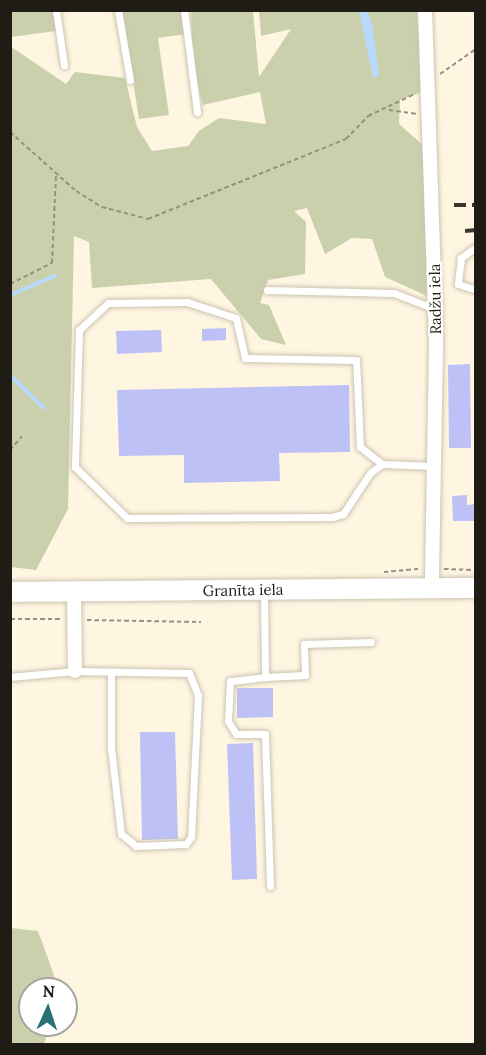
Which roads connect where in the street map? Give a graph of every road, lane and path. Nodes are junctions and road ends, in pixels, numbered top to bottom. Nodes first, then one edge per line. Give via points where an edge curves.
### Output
1 (56, 10) edge
2 (118, 10) edge
3 (184, 10) edge
4 (425, 10) edge
5 (476, 49) edge
6 (64, 65) dead end
7 (130, 80) dead end
8 (430, 87) junction
9 (386, 110) junction
10 (197, 112) dead end
11 (431, 117) junction
12 (10, 132) edge
13 (56, 174) junction
14 (476, 247) edge
15 (10, 284) edge
16 (267, 290) dead end
17 (476, 290) edge
18 (435, 309) junction
19 (22, 436) dead end
20 (10, 450) edge
21 (382, 464) junction
22 (435, 466) junction
23 (432, 588) junction
24 (476, 588) edge
25 (264, 590) junction
26 (74, 591) junction
27 (10, 592) edge
28 (74, 619) junction
29 (10, 620) edge
30 (201, 622) dead end
31 (371, 642) dead end
32 (75, 671) junction
33 (111, 674) junction
34 (10, 677) edge
35 (264, 677) junction
36 (270, 886) dead end

1 - 6 lane
2 - 7 lane
3 - 10 lane
4 - 8 street, Radžu iela
5 - 8 path
8 - 9 path
8 - 11 street, Radžu iela
9 - 11 path
9 - 13 path via 368,116 346,139 148,219 102,207
11 - 18 street, Radžu iela
12 - 13 path
13 - 15 path via 52,263
14 - 17 lane via 461,258 458,284
16 - 18 lane via 394,292
18 - 22 street, Radžu iela
19 - 20 path
21 - 21 lane via 370,473 343,514 332,518 128,518 75,467 79,330 108,303 188,302 236,318 245,358 356,360 360,447
21 - 22 lane
22 - 23 street, Radžu iela
23 - 24 main road, Granīta iela
23 - 25 main road, Granīta iela
25 - 26 main road, Granīta iela
25 - 35 lane
26 - 27 main road, Granīta iela
26 - 28 street
28 - 29 path
28 - 30 path
28 - 32 street
31 - 35 lane via 304,644 305,675
32 - 33 lane
32 - 34 lane
33 - 33 lane via 180,669 195,679 191,837 186,844 136,846 118,827 111,747
35 - 36 lane via 230,681 228,721 236,734 265,734

